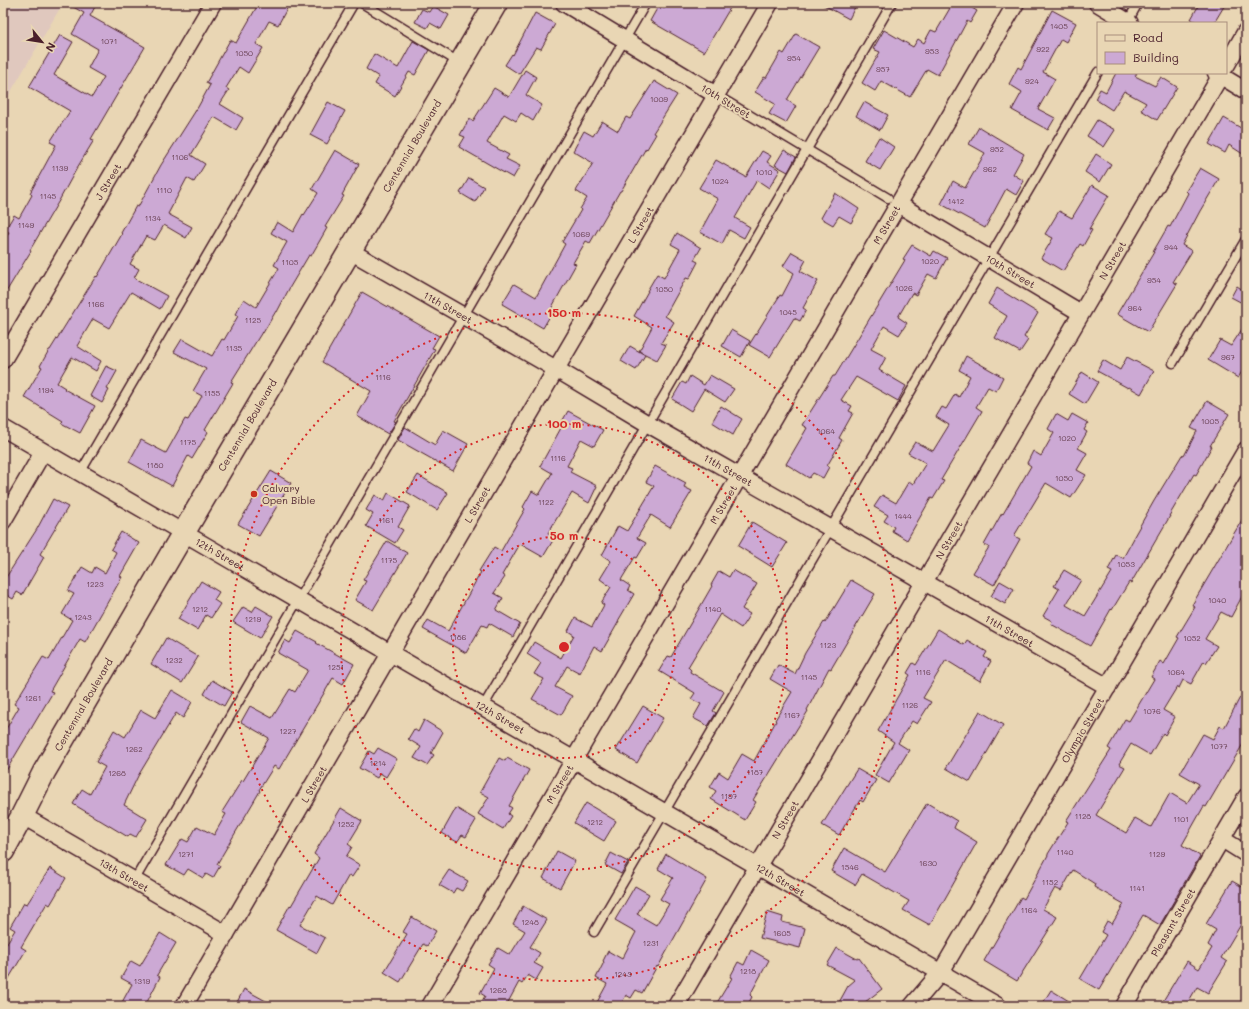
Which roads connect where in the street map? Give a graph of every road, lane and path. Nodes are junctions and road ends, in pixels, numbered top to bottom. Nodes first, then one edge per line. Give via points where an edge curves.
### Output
1 (213, 3) edge
2 (354, 3) edge
3 (362, 3) edge
4 (496, 3) edge
5 (564, 3) edge
6 (646, 3) edge
7 (770, 3) edge
8 (892, 3) edge
9 (1016, 3) edge
10 (1097, 3) edge
11 (1138, 3) edge
12 (1126, 22) edge
13 (1128, 22) edge
14 (1246, 31) edge
15 (625, 40) junction
16 (1227, 62) edge
17 (461, 63) junction
18 (1097, 74) edge
19 (1220, 74) edge
20 (1224, 74) edge
21 (1246, 91) edge
22 (716, 95) junction
23 (808, 149) junction
24 (893, 201) junction
25 (1246, 239) edge
26 (350, 251) junction
27 (989, 258) junction
28 (1081, 313) junction
29 (463, 316) junction
30 (3, 360) edge
31 (1173, 363) dead end
32 (556, 369) junction
33 (648, 424) junction
34 (3, 428) edge
35 (1246, 450) edge
36 (44, 452) junction
37 (80, 473) junction
38 (740, 476) junction
39 (3, 521) edge
40 (832, 528) junction
41 (184, 532) junction
42 (924, 582) junction
43 (299, 599) junction
44 (391, 652) junction
45 (1108, 687) junction
46 (483, 707) junction
47 (574, 760) junction
48 (1246, 797) edge
49 (664, 813) junction
50 (23, 816) junction
51 (1222, 839) junction
52 (3, 851) edge
53 (1246, 854) edge
54 (758, 867) junction
55 (134, 881) junction
56 (594, 932) dead end
57 (226, 934) junction
58 (942, 972) junction
59 (184, 1006) edge
60 (430, 1006) edge
61 (676, 1006) edge
62 (912, 1006) edge
63 (998, 1006) edge
64 (1124, 1006) edge

1 - 30 street, J Street
2 - 37 lane
3 - 17 lane
4 - 17 main road, Centennial Boulevard
5 - 15 street, 10th Street
6 - 15 lane
7 - 22 street, L Street
8 - 23 lane
9 - 24 street, M Street
10 - 12 street
11 - 13 lane
14 - 16 street, N Street
15 - 22 street, 10th Street
15 - 29 lane
17 - 26 main road, Centennial Boulevard
18 - 27 lane
19 - 28 street, N Street
20 - 21 street
22 - 23 lane, 10th Street
22 - 32 street, L Street
23 - 24 lane, 10th Street
23 - 33 lane
24 - 27 street, 10th Street
24 - 38 street, M Street
25 - 31 lane
26 - 29 street, 11th Street
26 - 41 main road, Centennial Boulevard
27 - 28 street, 10th Street
27 - 40 lane
28 - 42 street, N Street
29 - 32 street, 11th Street
29 - 43 lane
32 - 33 street, 11th Street
32 - 44 street, L Street
33 - 38 street, 11th Street
33 - 46 lane
34 - 36 street, 12th Street
35 - 45 street, Olympic Street
36 - 37 street, 12th Street
36 - 39 street
37 - 41 street, 12th Street
38 - 40 street, 11th Street
38 - 47 street, M Street
40 - 42 street, 11th Street
40 - 49 lane
41 - 43 street, 12th Street
41 - 50 main road, Centennial Boulevard via 44,772
42 - 45 street, 11th Street
42 - 54 street, N Street
43 - 44 street, 12th Street
43 - 55 lane
44 - 46 street, 12th Street
44 - 57 street, L Street
45 - 58 street, Olympic Street
46 - 47 street, 12th Street
47 - 49 street, 12th Street
47 - 60 street, M Street
48 - 51 street, Pleasant Street
49 - 54 street, 12th Street
49 - 56 lane
50 - 52 main road, Centennial Boulevard
50 - 55 street, 13th Street
51 - 53 street
51 - 64 street, Pleasant Street
54 - 58 street, 12th Street
54 - 61 street, N Street
55 - 57 street, 13th Street
57 - 59 street, L Street
58 - 62 street, Olympic Street
58 - 63 street, 12th Street

